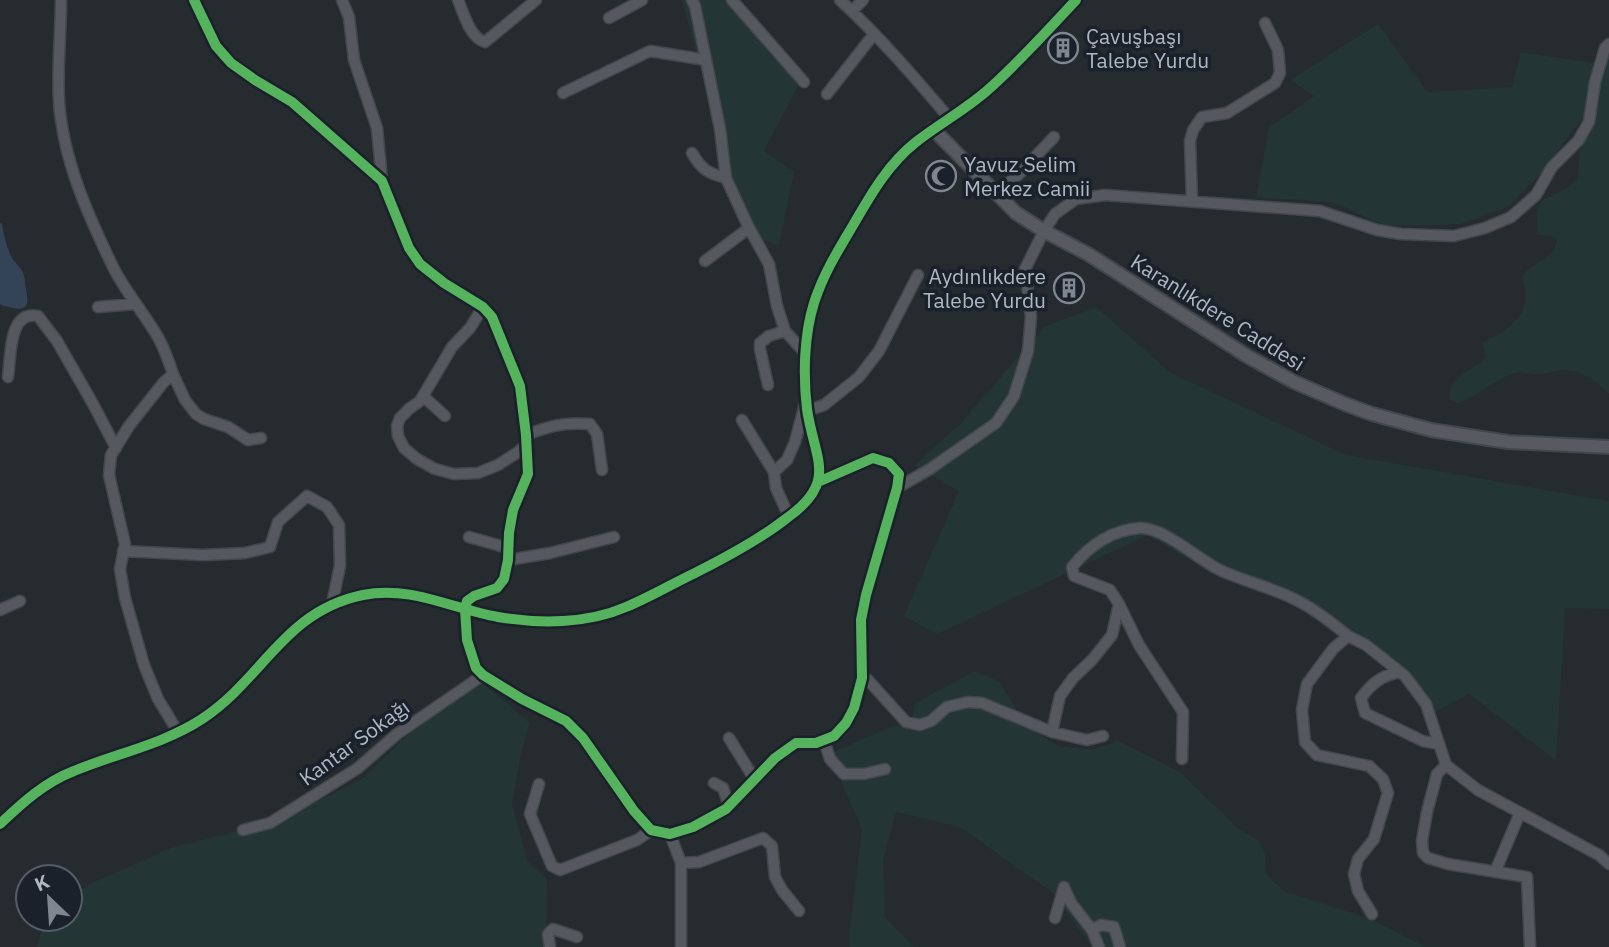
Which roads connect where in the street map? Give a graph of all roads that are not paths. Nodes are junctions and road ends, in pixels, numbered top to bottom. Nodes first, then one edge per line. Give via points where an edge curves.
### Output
1 (61, 0) edge
2 (194, 0) edge
3 (342, 0) edge
4 (458, 0) edge
5 (536, 0) edge
6 (642, 0) edge
7 (692, 0) edge
8 (732, 0) edge
9 (840, 0) edge
10 (863, 0) edge
11 (1076, 0) edge
12 (852, 11) junction
13 (609, 18) dead end
14 (1265, 23) dead end
15 (874, 34) junction
16 (1609, 44) edge
17 (706, 60) junction
18 (804, 82) dead end
19 (563, 93) dead end
20 (827, 94) dead end
21 (950, 119) junction
22 (933, 129) junction
23 (1054, 136) dead end
24 (692, 153) dead end
25 (726, 178) junction
26 (382, 181) junction
27 (996, 193) junction
28 (1192, 201) junction
29 (749, 228) junction
30 (1044, 230) junction
31 (705, 261) dead end
32 (918, 275) dead end
33 (135, 304) junction
34 (98, 307) dead end
35 (483, 307) junction
36 (785, 331) junction
37 (806, 354) junction
38 (173, 374) junction
39 (8, 377) dead end
40 (768, 385) dead end
41 (423, 396) junction
42 (806, 398) junction
43 (807, 411) junction
44 (445, 416) dead end
45 (742, 420) dead end
46 (261, 438) dead end
47 (526, 440) junction
48 (1609, 447) edge
49 (116, 448) junction
50 (602, 470) dead end
51 (774, 472) junction
52 (818, 482) junction
53 (897, 488) junction
54 (789, 517) junction
55 (469, 537) dead end
56 (614, 537) dead end
57 (509, 548) junction
58 (124, 551) junction
59 (508, 560) junction
60 (20, 601) dead end
61 (332, 604) junction
62 (1119, 604) junction
63 (465, 609) junction
64 (0, 610) edge
65 (1348, 636) junction
66 (1400, 672) junction
67 (483, 675) junction
68 (862, 678) junction
69 (178, 732) junction
70 (1052, 733) junction
71 (1103, 736) dead end
72 (729, 738) dead end
73 (824, 740) junction
74 (1438, 744) junction
75 (1182, 759) dead end
76 (1446, 765) junction
77 (885, 769) dead end
78 (755, 780) junction
79 (714, 783) dead end
80 (539, 784) dead end
81 (729, 806) junction
82 (1520, 813) junction
83 (0, 824) edge
84 (243, 830) dead end
85 (651, 830) junction
86 (670, 834) junction
87 (681, 863) junction
88 (1609, 864) edge
89 (1495, 872) junction
90 (799, 911) dead end
91 (1372, 914) dead end
92 (1055, 918) dead end
93 (1092, 930) junction
94 (577, 937) dead end
95 (550, 947) edge
96 (681, 947) edge
97 (1099, 947) edge
98 (1120, 947) edge
99 (1530, 947) edge

1 - 33 street via 58,77 65,144 75,180
2 - 26 street via 216,46 231,63 292,102
3 - 26 street via 349,17 354,60 377,128
4 - 5 street via 482,42
6 - 13 street
7 - 17 street
8 - 18 street
9 - 12 street
10 - 12 street
11 - 21 street via 990,88
12 - 15 street
14 - 28 street via 1278,50 1280,73 1275,83 1227,113 1202,117 1193,130
15 - 20 street
15 - 21 street
16 - 28 street via 1595,82 1589,122 1578,141 1552,167 1536,195 1511,217 1485,228 1454,236 1401,234 1321,211
17 - 19 street via 650,51
17 - 25 street
21 - 22 street
22 - 27 main road, Karanlıkdere Caddesi
22 - 37 street via 887,170 835,256 812,310
23 - 27 street
24 - 25 street via 699,166
25 - 29 street
26 - 35 street via 420,264
27 - 30 main road, Karanlıkdere Caddesi via 1016,213
28 - 30 street via 1105,195 1076,199 1055,214
29 - 31 street
29 - 36 street via 769,264
30 - 48 main road, Karanlıkdere Caddesi via 1269,369 1345,404 1474,438
30 - 53 street via 1025,269 1031,317 1028,351 1014,396 996,423
32 - 43 street via 879,351 859,377 824,405
33 - 34 street
33 - 38 street via 159,339
35 - 41 street
35 - 47 street via 492,317 520,386
36 - 37 street
36 - 40 street via 760,343
37 - 42 street
38 - 46 street via 197,414 248,440
38 - 49 street
39 - 49 street via 16,324 34,314 57,341
41 - 44 street
41 - 47 street via 400,418 398,436 404,448 435,469 478,473 518,452
42 - 43 street
42 - 51 street via 795,442 787,460
43 - 52 street via 819,456
45 - 51 street
47 - 50 street via 555,425 590,424 597,434
47 - 57 street via 528,474 513,510
49 - 58 street via 109,475
51 - 54 street
52 - 53 street via 873,458 890,463 899,474
52 - 54 street
53 - 68 street via 861,620
54 - 63 street via 718,561 604,615 566,621 522,620
55 - 57 street
56 - 59 street
57 - 59 street
58 - 61 street via 203,555 270,547 278,522 307,496 327,507 339,526 340,566
58 - 69 street via 120,569 125,598 158,699
59 - 63 street via 501,584 470,598
60 - 64 street
61 - 63 street via 367,594 400,592
61 - 69 street via 292,630 220,705
62 - 65 street via 1110,590 1074,576 1072,567 1084,552 1112,534 1154,529 1218,569 1291,597
62 - 70 street via 1112,635 1060,696
62 - 75 street via 1139,645 1183,712
63 - 67 street via 467,640
65 - 66 street
65 - 91 street via 1307,684 1302,710 1305,742 1317,755 1369,766 1383,779 1388,793 1374,839 1358,859 1354,874
66 - 74 street via 1426,704
66 - 74 street via 1368,688 1361,698 1365,713
67 - 84 street, Kantar Sokağı via 397,734 358,768 270,823
67 - 85 street via 566,721
68 - 70 street via 906,722 920,725 947,707 982,703
68 - 73 street via 846,723
69 - 83 street via 62,776
70 - 71 street via 1087,740
72 - 78 street
73 - 77 street via 830,759 844,774
73 - 78 street via 796,743
74 - 76 street
76 - 82 street via 1478,790
76 - 89 street via 1433,787 1423,853 1428,859
78 - 81 street
79 - 81 street via 723,788
80 - 85 street via 530,814 552,866 560,870 637,840
81 - 86 street via 693,827
82 - 88 street
82 - 89 street
85 - 86 street
86 - 87 street
87 - 90 street via 699,862 763,838 772,846 775,877
87 - 96 street
89 - 99 street via 1527,877
92 - 93 street via 1064,887
93 - 97 street
93 - 98 street via 1101,925 1114,927
94 - 95 street via 553,929 548,934

